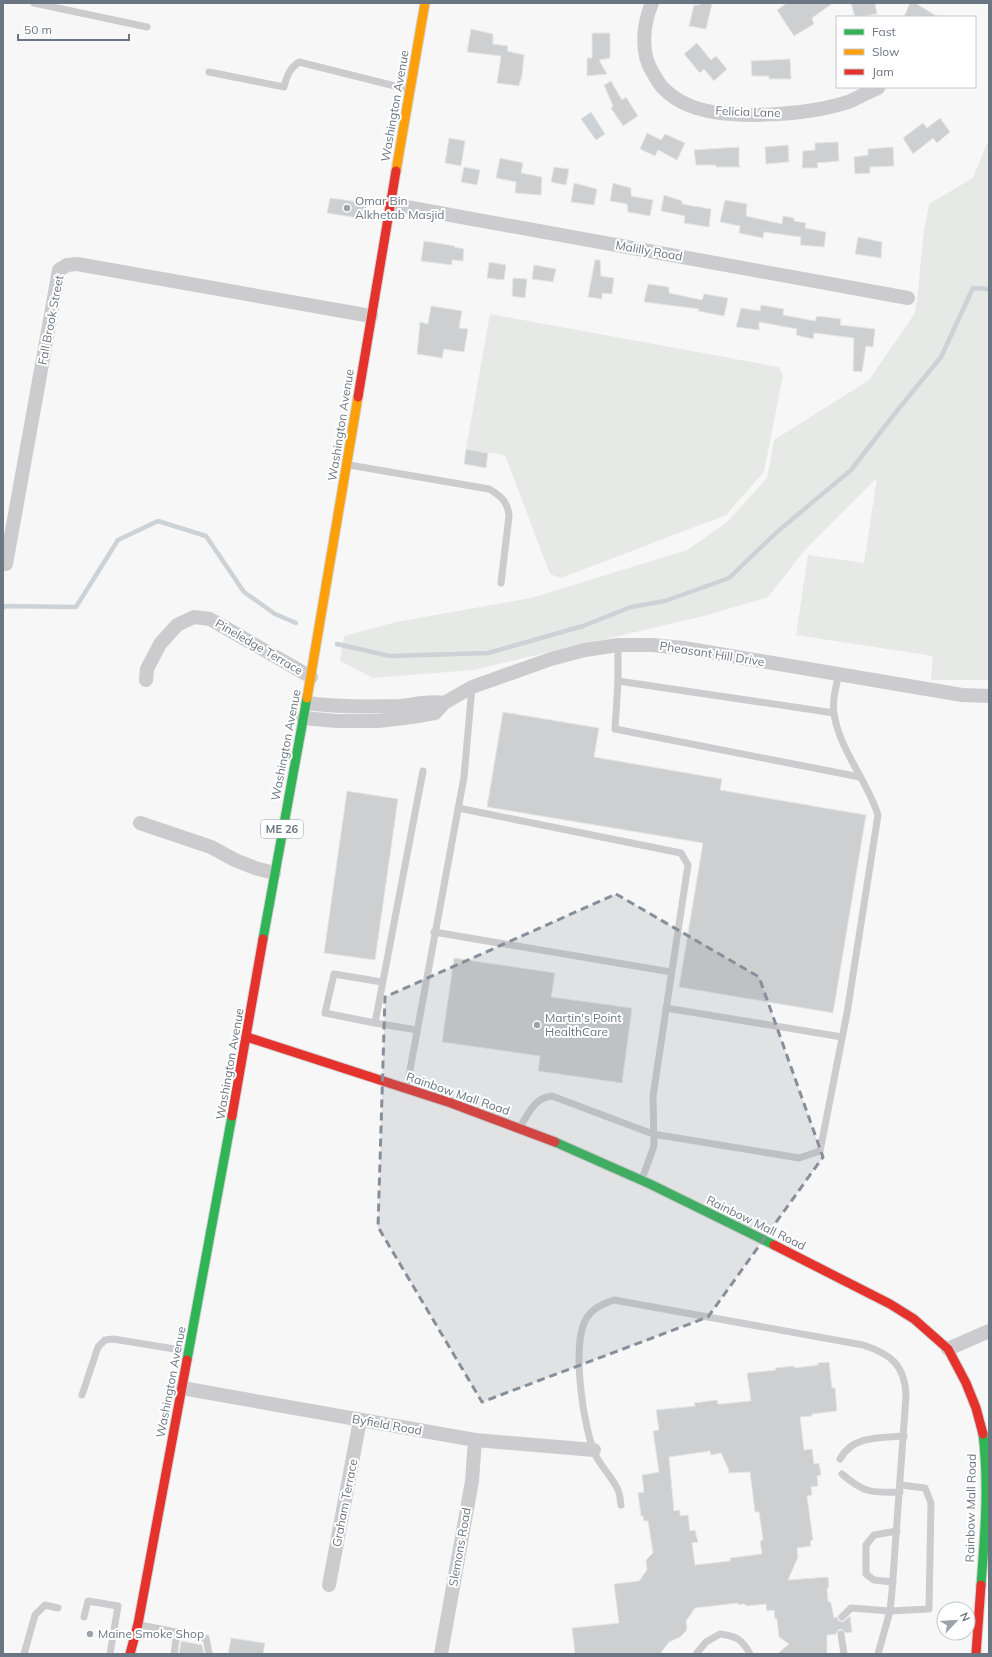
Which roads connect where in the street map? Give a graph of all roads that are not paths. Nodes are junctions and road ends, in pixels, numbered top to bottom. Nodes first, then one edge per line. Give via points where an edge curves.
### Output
1 (34, 3) edge
2 (425, 3) edge
3 (652, 3) edge
4 (147, 27) dead end
5 (209, 72) dead end
6 (878, 88) edge
7 (410, 89) junction
8 (390, 204) junction
9 (908, 298) dead end
10 (371, 316) junction
11 (346, 464) junction
12 (6, 564) dead end
13 (501, 583) dead end
14 (618, 645) junction
15 (839, 674) junction
16 (311, 677) junction
17 (146, 680) dead end
18 (618, 681) junction
19 (472, 687) junction
20 (989, 696) edge
21 (306, 703) junction
22 (444, 703) junction
23 (834, 713) junction
24 (303, 718) junction
25 (423, 771) dead end
26 (860, 777) junction
27 (458, 808) junction
28 (140, 823) dead end
29 (274, 873) junction
30 (434, 932) junction
31 (671, 972) junction
32 (382, 982) junction
33 (666, 1008) junction
34 (374, 1023) junction
35 (417, 1030) junction
36 (247, 1037) junction
37 (842, 1037) junction
38 (406, 1088) junction
39 (519, 1128) junction
40 (654, 1134) junction
41 (642, 1180) junction
42 (989, 1331) edge
43 (948, 1349) junction
44 (189, 1352) junction
45 (182, 1388) junction
46 (82, 1395) dead end
47 (360, 1420) junction
48 (904, 1436) junction
49 (475, 1440) junction
50 (594, 1450) junction
51 (840, 1459) dead end
52 (842, 1474) dead end
53 (900, 1489) junction
54 (621, 1505) dead end
55 (897, 1531) junction
56 (893, 1582) junction
57 (329, 1585) dead end
58 (58, 1608) dead end
59 (890, 1611) junction
60 (84, 1616) dead end
61 (842, 1617) dead end
62 (138, 1624) junction
63 (176, 1632) junction
64 (841, 1634) dead end
65 (24, 1654) edge
66 (110, 1654) edge
67 (130, 1654) edge
68 (174, 1654) edge
69 (209, 1654) edge
70 (441, 1654) edge
71 (696, 1654) edge
72 (750, 1654) edge
73 (844, 1654) edge
74 (878, 1654) edge
75 (976, 1654) edge

1 - 4 lane
2 - 7 main road, Washington Avenue / ME 26
3 - 6 street, Felicia Lane via 647,14 644,41 649,66 663,88 686,104 715,112 781,114 816,110 849,101
5 - 7 lane via 284,87 292,67 299,62
7 - 8 main road, Washington Avenue / ME 26
8 - 9 street, Malilly Road
8 - 10 main road, Washington Avenue / ME 26
10 - 11 main road, Washington Avenue / ME 26
10 - 12 street, Fall Brook Street via 67,264 60,270
11 - 13 lane via 489,489 499,495 508,509 509,516
11 - 16 main road, Washington Avenue / ME 26
14 - 15 street, Pheasant Hill Drive via 684,648
14 - 18 lane
14 - 19 street, Pheasant Hill Drive via 551,659
15 - 20 street, Pheasant Hill Drive via 962,695
15 - 23 lane
16 - 17 street, Pineledge Terrace via 210,619 194,617 177,625 160,644 147,669
16 - 21 main road, Washington Avenue / ME 26
18 - 23 lane
18 - 26 lane via 615,729
19 - 22 street, Pheasant Hill Drive
19 - 27 lane via 464,777
21 - 22 street via 362,708 433,701
21 - 24 main road, Washington Avenue / ME 26
22 - 24 street, Pheasant Hill Drive via 435,713 395,720 337,721
23 - 26 lane via 842,741
24 - 29 main road, Washington Avenue / ME 26
25 - 32 lane
26 - 37 lane via 873,798 878,815
27 - 30 lane
27 - 31 lane via 681,853 688,865
28 - 29 street via 211,847 235,860
29 - 36 main road, Washington Avenue / ME 26
30 - 31 lane
30 - 35 lane
31 - 33 lane
32 - 34 lane
32 - 34 lane via 334,974 325,1013
33 - 37 lane
33 - 40 lane via 653,1096
34 - 35 lane
35 - 38 lane
36 - 38 main road, Rainbow Mall Road
36 - 44 main road, Washington Avenue / ME 26
37 - 40 lane via 820,1151 799,1158
38 - 39 main road, Rainbow Mall Road via 463,1106
39 - 40 lane via 537,1101 552,1096
39 - 41 main road, Rainbow Mall Road
40 - 41 lane via 654,1146
41 - 43 main road, Rainbow Mall Road via 890,1304 914,1319
42 - 43 street
43 - 75 main road, Rainbow Mall Road via 976,1408 983,1434 986,1461 986,1516
44 - 45 main road, Washington Avenue / ME 26
44 - 46 lane via 113,1339 105,1340 98,1346
45 - 47 street, Byfield Road
45 - 62 main road, Washington Avenue / ME 26
47 - 49 street, Byfield Road
47 - 57 street, Graham Terrace
48 - 50 lane via 906,1382 900,1369 878,1350 863,1345 614,1300 598,1306 585,1321 580,1337 579,1365 583,1406
48 - 51 lane via 872,1438 857,1442 844,1451
48 - 53 lane
49 - 50 street, Byfield Road
49 - 70 street, Slemons Road via 472,1481
50 - 54 lane via 596,1457 619,1490
52 - 53 lane via 865,1491 878,1493
53 - 55 lane
53 - 59 lane via 925,1488 931,1503 929,1609
55 - 56 lane
55 - 56 lane via 874,1535 866,1544 866,1574 874,1580
56 - 59 lane
58 - 65 lane via 45,1605 35,1615
59 - 61 lane via 851,1608
59 - 74 lane
60 - 66 lane via 88,1601 118,1606
62 - 63 lane
62 - 67 main road, Washington Avenue / ME 26
63 - 68 lane
63 - 69 lane via 206,1638
64 - 73 lane
71 - 72 lane via 706,1642 720,1634 734,1636 745,1645

